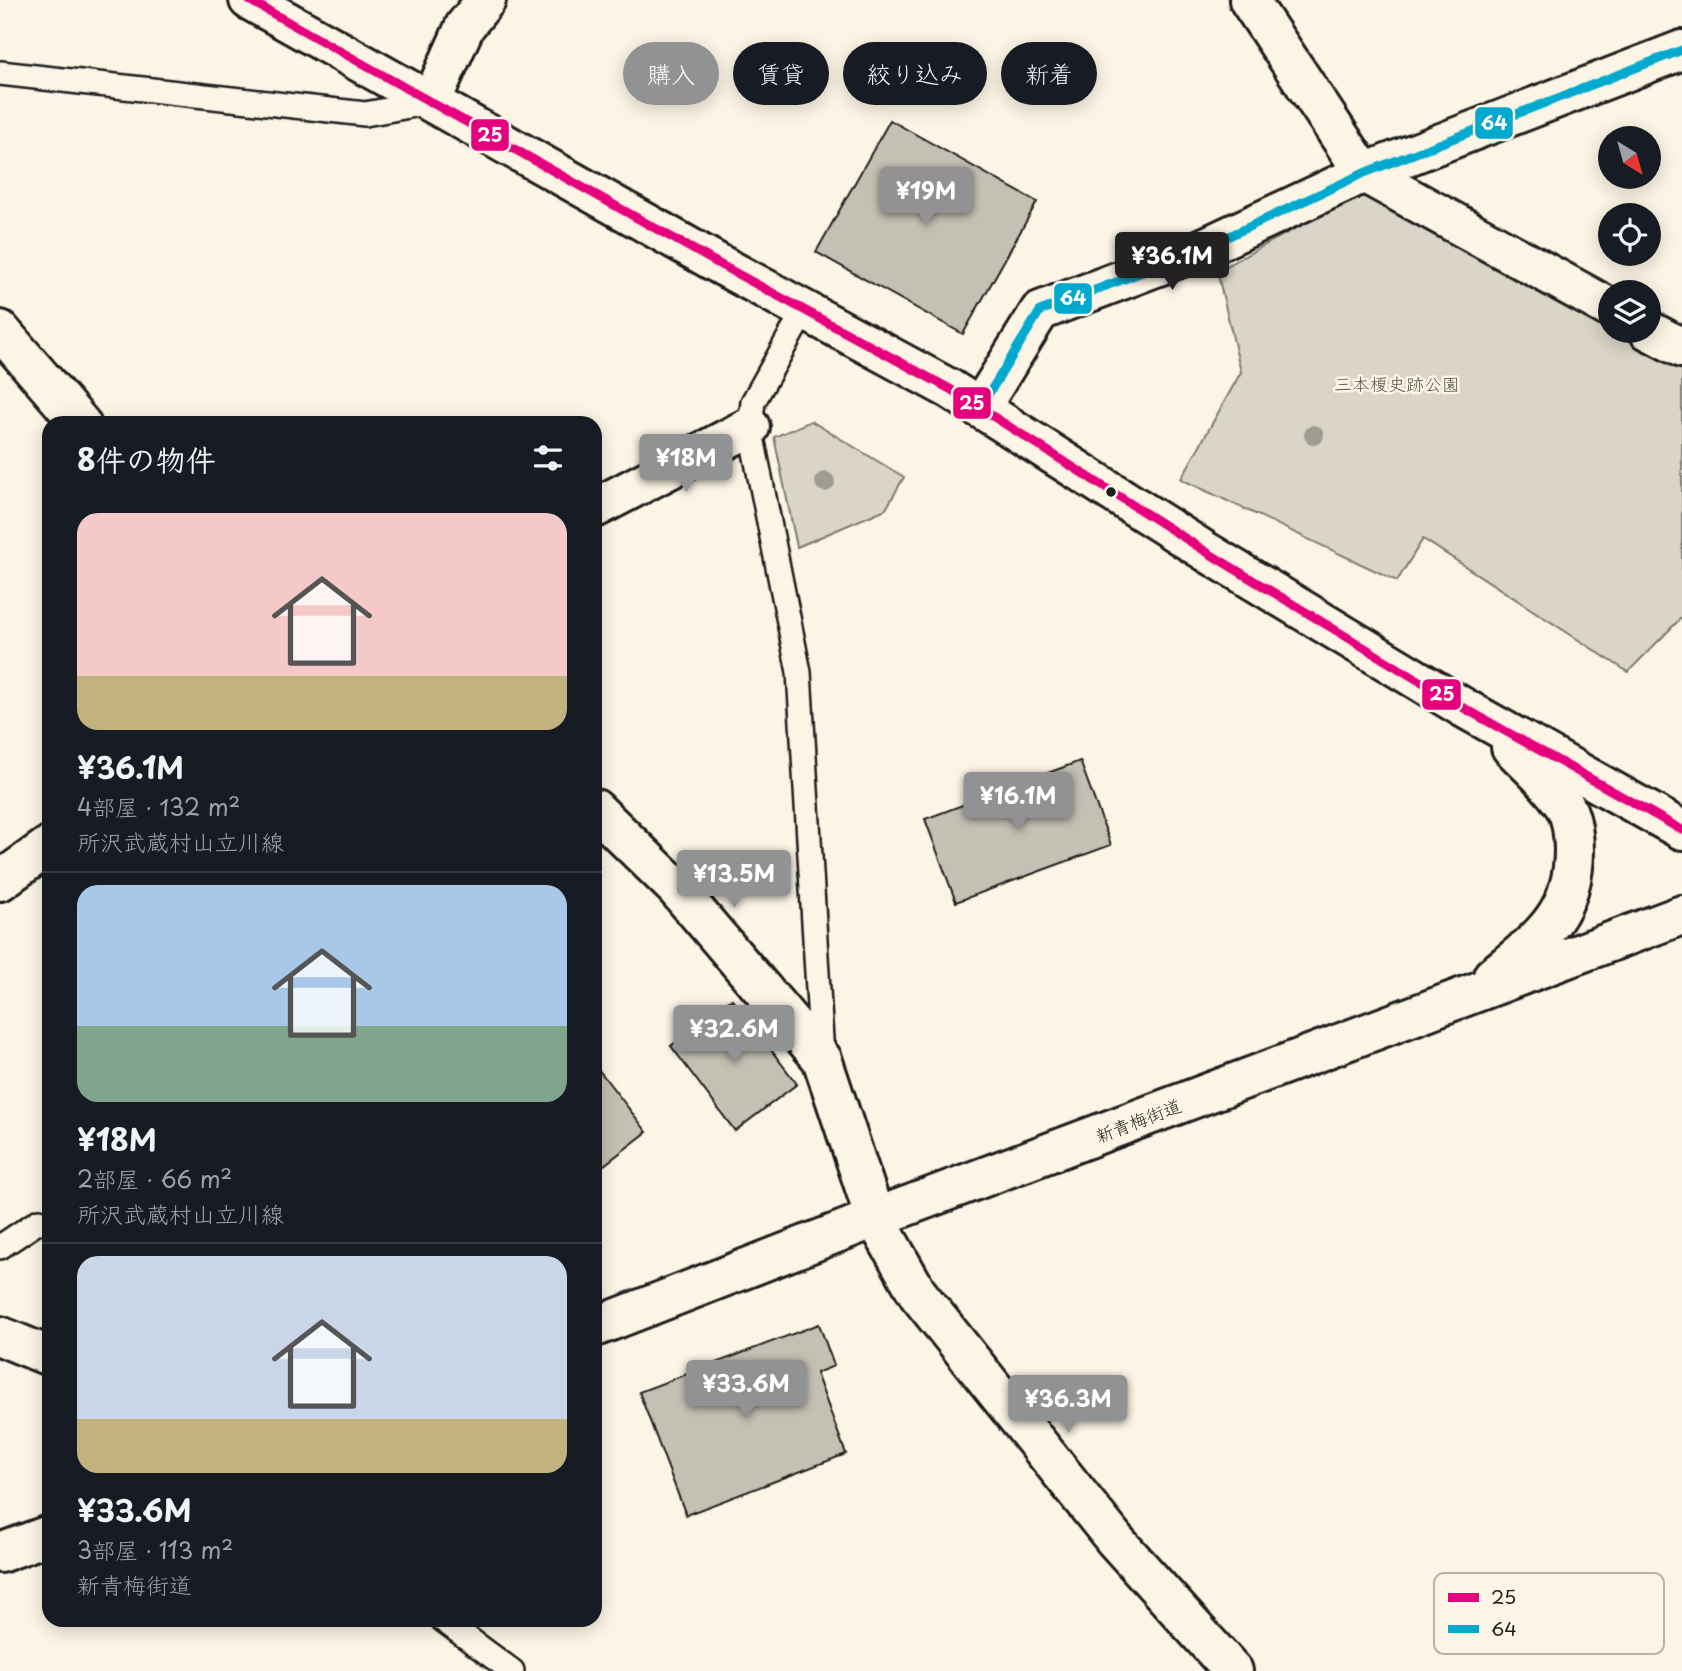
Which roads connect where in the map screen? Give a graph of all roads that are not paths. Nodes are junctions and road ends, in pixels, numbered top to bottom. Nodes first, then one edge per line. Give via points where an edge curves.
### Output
1 (249, 0) edge
2 (486, 0) edge
3 (1249, 0) edge
4 (1682, 50) edge
5 (0, 73) edge
6 (431, 102) junction
7 (1364, 173) junction
8 (1598, 302) edge
9 (805, 309) junction
10 (0, 330) edge
11 (1661, 337) edge
12 (1682, 348) edge
13 (980, 408) junction
14 (74, 416) edge
15 (750, 427) junction
16 (602, 504) edge
17 (1464, 708) junction
18 (602, 816) edge
19 (1682, 830) edge
20 (42, 851) edge
21 (0, 881) edge
22 (1682, 915) edge
23 (1469, 995) junction
24 (822, 1059) junction
25 (875, 1218) junction
26 (39, 1221) dead end
27 (0, 1247) edge
28 (602, 1324) edge
29 (0, 1336) edge
30 (42, 1353) edge
31 (42, 1538) edge
32 (0, 1553) edge
33 (452, 1627) edge
34 (512, 1671) edge
35 (1233, 1671) edge

1 - 6 main road
2 - 6 main road via 465,26
3 - 7 main road
4 - 7 main road
5 - 6 lane via 365,114
6 - 9 main road
7 - 8 main road
7 - 13 main road via 1195,252 1040,311
9 - 13 main road
9 - 15 lane via 753,402
10 - 14 main road
11 - 12 main road
13 - 17 main road
15 - 16 main road
15 - 24 lane via 799,672
17 - 19 main road
17 - 23 main road via 1544,781 1566,809 1574,840 1574,874 1563,906 1530,946
18 - 24 main road via 676,888
20 - 21 main road
22 - 23 main road, 新青梅街道
23 - 25 main road, 新青梅街道
24 - 25 main road
25 - 28 main road, 新青梅街道
25 - 35 main road via 918,1294 1115,1541
26 - 27 lane
29 - 30 main road
31 - 32 main road
33 - 34 lane

